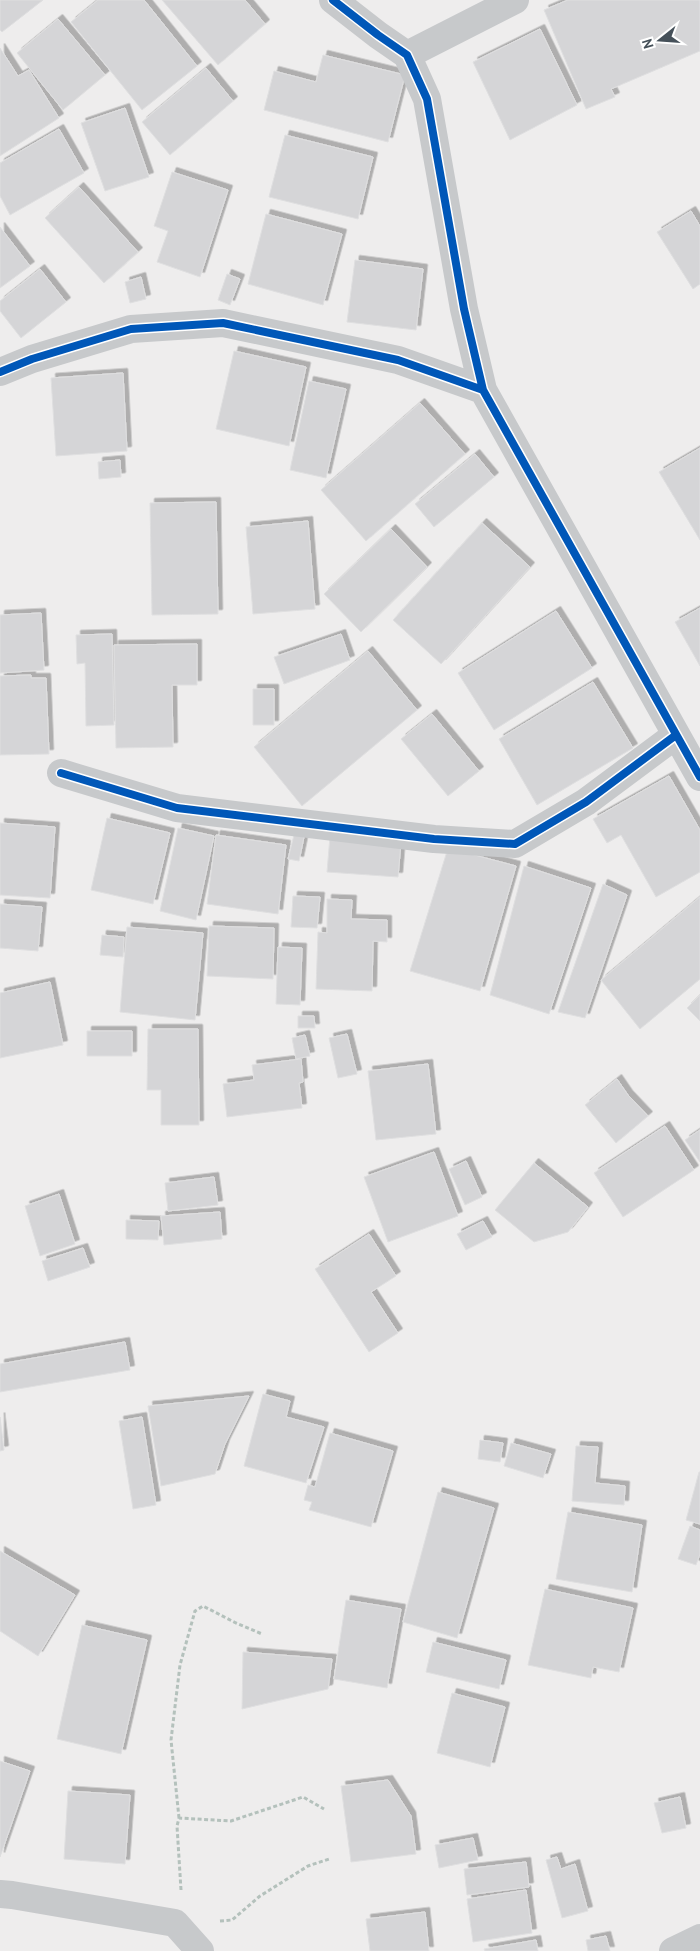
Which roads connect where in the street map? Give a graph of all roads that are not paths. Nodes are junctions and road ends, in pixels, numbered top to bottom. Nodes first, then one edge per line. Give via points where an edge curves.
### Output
1 (333, 0) edge
2 (515, 0) edge
3 (407, 54) junction
4 (0, 372) edge
5 (483, 390) junction
6 (676, 735) junction
7 (61, 773) dead end
8 (700, 777) edge
9 (0, 1894) edge
10 (700, 1938) edge
11 (200, 1951) edge
12 (673, 1951) edge

1 - 3 street
2 - 3 street
3 - 5 street via 426,99 464,309
4 - 5 street via 131,329 223,323 398,360
5 - 6 street
6 - 7 street via 586,802 514,844 434,839 177,808
6 - 8 street
9 - 11 street via 175,1924
10 - 12 street

